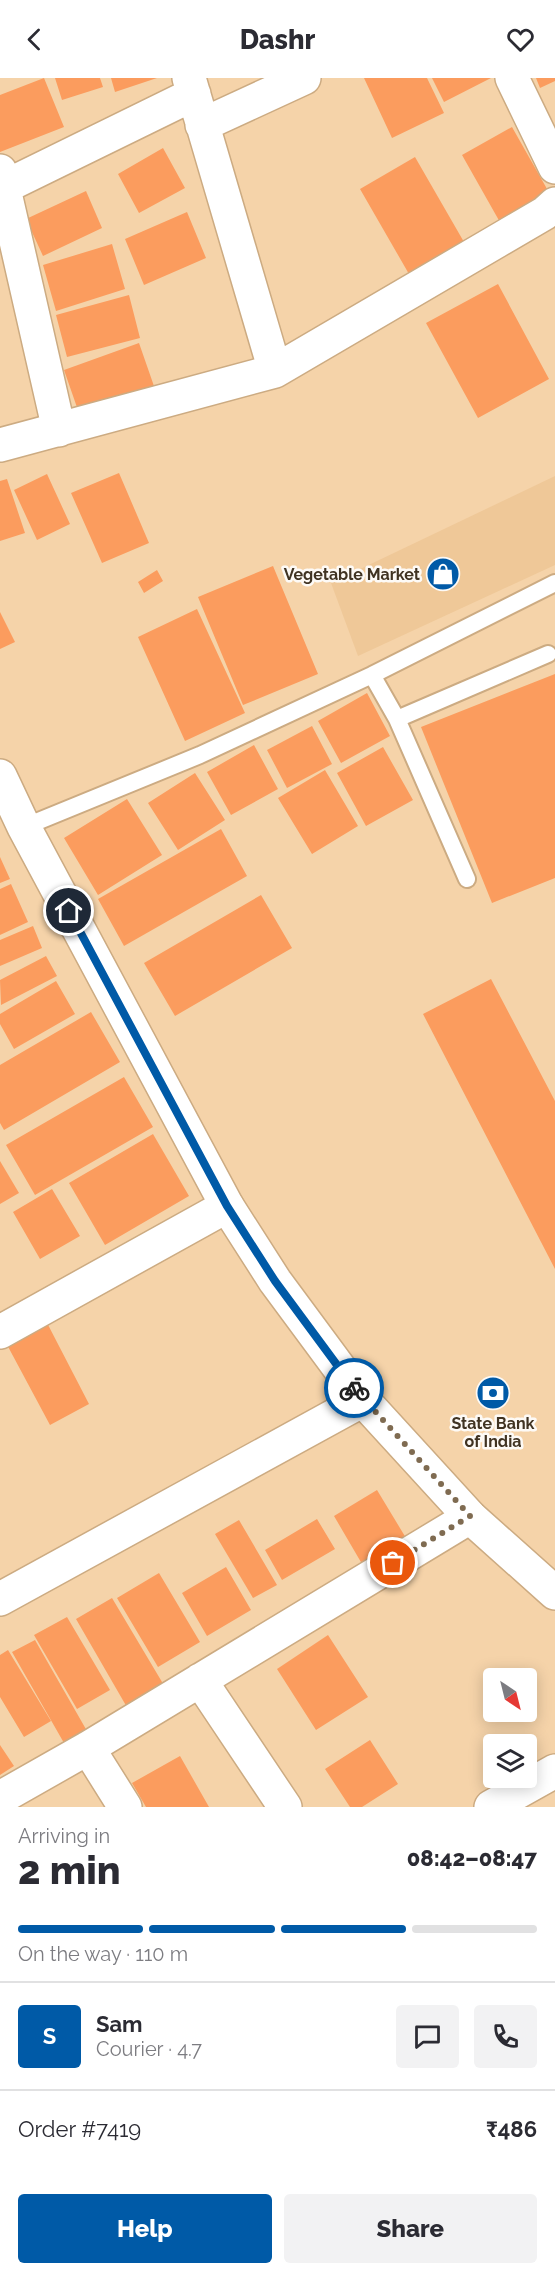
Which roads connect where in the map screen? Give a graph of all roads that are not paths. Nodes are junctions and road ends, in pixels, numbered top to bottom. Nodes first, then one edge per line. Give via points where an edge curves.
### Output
1 (304, 78) edge
2 (512, 78) edge
3 (195, 99) edge
4 (555, 167) edge
5 (2, 182) edge
6 (555, 204) edge
7 (274, 371) junction
8 (59, 430) junction
9 (0, 446) edge
10 (555, 584) edge
11 (548, 654) dead end
12 (372, 675) junction
13 (398, 719) junction
14 (0, 776) edge
15 (24, 827) junction
16 (466, 879) dead end
17 (227, 1206) junction
18 (0, 1332) edge
19 (363, 1400) junction
20 (470, 1516) junction
21 (555, 1593) edge
22 (0, 1599) edge
23 (201, 1680) junction
24 (88, 1748) junction
25 (555, 1771) edge
26 (0, 1798) edge
27 (125, 1807) edge
28 (285, 1807) edge
29 (491, 1807) edge

1 - 3 street
2 - 4 street
3 - 5 street
3 - 7 street
5 - 8 street
6 - 7 street
7 - 8 street
8 - 9 street
10 - 12 lane
11 - 13 lane
12 - 13 lane
12 - 15 lane via 200,754
13 - 16 lane
14 - 15 street
15 - 17 street
17 - 18 street
17 - 19 street via 275,1281
19 - 20 street
19 - 22 street
20 - 21 street
20 - 23 street
23 - 24 street
23 - 28 street
24 - 26 street
24 - 27 street
25 - 29 street

